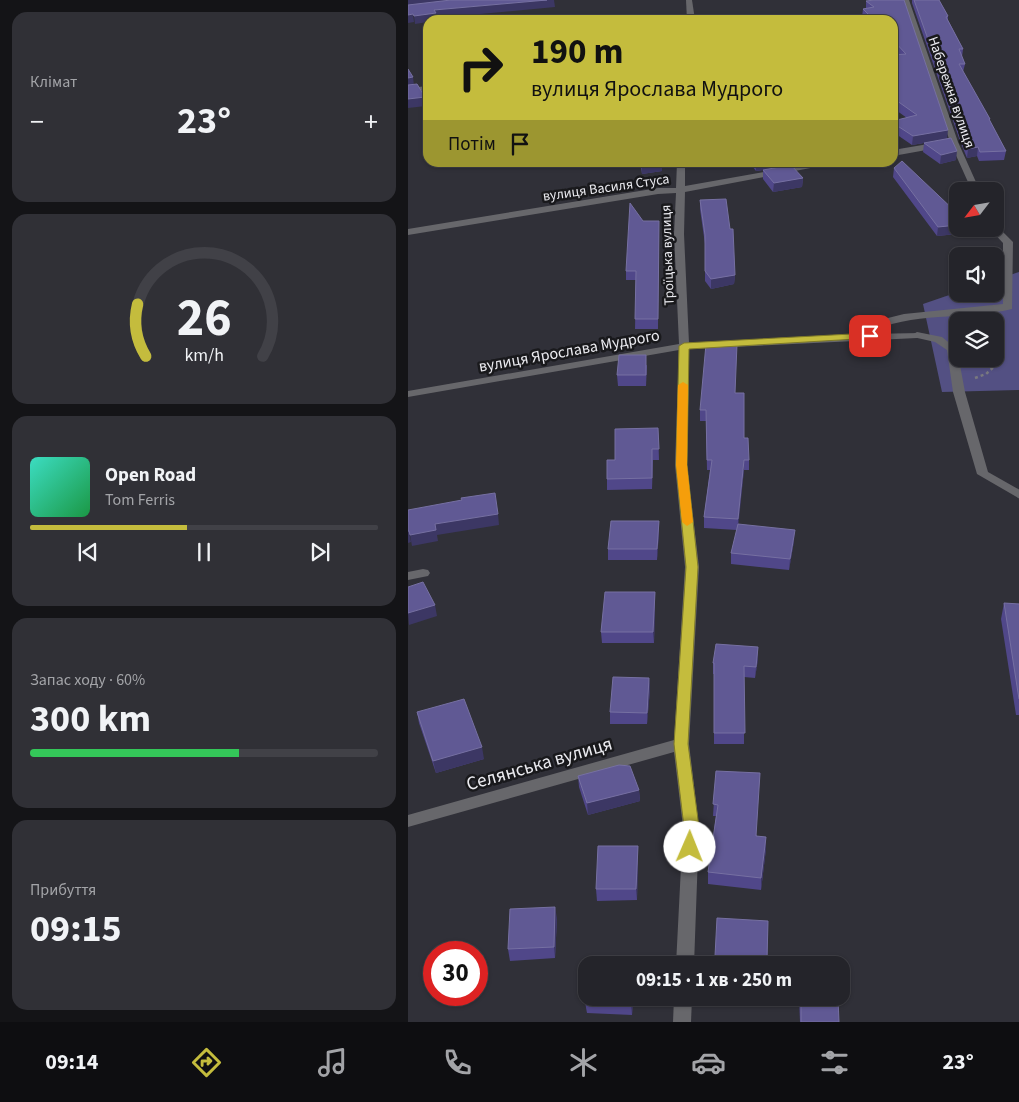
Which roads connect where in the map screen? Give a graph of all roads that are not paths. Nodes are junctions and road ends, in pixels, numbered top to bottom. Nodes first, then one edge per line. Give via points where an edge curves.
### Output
1 (689, 0) edge
2 (906, 0) edge
3 (690, 15) edge
4 (423, 88) edge
5 (408, 90) edge
6 (954, 142) junction
7 (898, 152) edge
8 (681, 167) edge
9 (810, 167) edge
10 (972, 182) edge
11 (680, 190) junction
12 (408, 232) edge
13 (1004, 238) edge
14 (854, 337) junction
15 (684, 346) junction
16 (408, 394) edge
17 (1020, 495) edge
18 (423, 573) dead end
19 (408, 576) edge
20 (681, 744) junction
21 (408, 821) edge
22 (684, 956) edge
23 (683, 1006) edge
24 (682, 1022) edge

1 - 3 street
2 - 6 street, Набережна вулиця
4 - 5 street
6 - 7 street
6 - 10 street, Набережна вулиця
8 - 11 street, Троїцька вулиця
9 - 11 street, вулиця Василя Стуса
11 - 12 street, вулиця Василя Стуса
11 - 15 street, Троїцька вулиця
13 - 14 street via 1008,242 1008,307 904,316 880,323
14 - 15 street, вулиця Ярослава Мудрого
14 - 17 street, вулиця Ярослава Мудрого via 917,335 938,339 952,349 983,474
15 - 16 street, вулиця Ярослава Мудрого
15 - 20 street, Троїцька вулиця via 681,465 692,567
18 - 19 street
20 - 21 street, Селянська вулиця
20 - 22 street, Троїцька вулиця via 691,827
23 - 24 street

